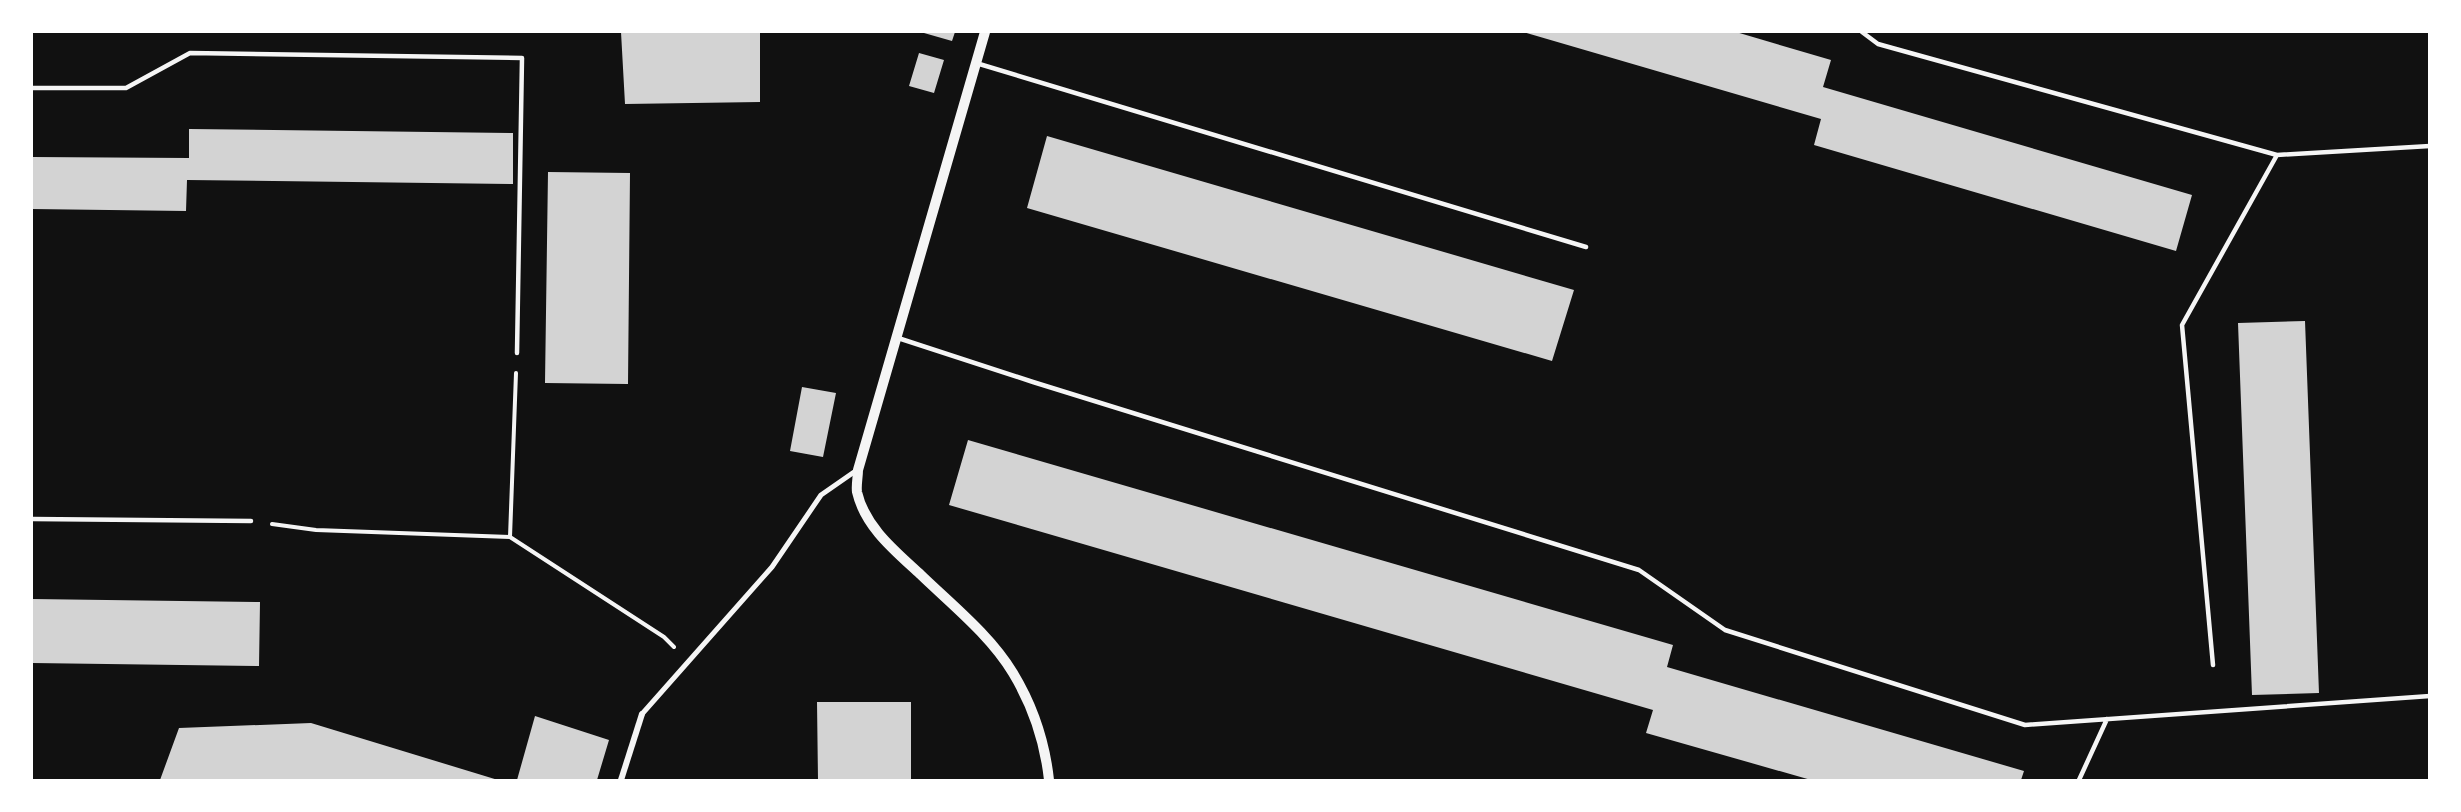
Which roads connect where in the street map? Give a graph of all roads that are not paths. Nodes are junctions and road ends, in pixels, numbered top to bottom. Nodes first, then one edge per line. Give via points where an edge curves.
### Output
1 (985, 32) edge
2 (1862, 32) edge
3 (976, 63) junction
4 (32, 87) edge
5 (2430, 146) edge
6 (2277, 155) junction
7 (1586, 247) dead end
8 (895, 338) junction
9 (517, 353) road end
10 (858, 470) junction
11 (32, 519) edge
12 (250, 520) road end
13 (2213, 665) dead end
14 (2430, 696) edge
15 (642, 714) joint
16 (2107, 719) junction
17 (621, 780) edge
18 (1049, 780) edge
19 (2079, 780) edge

1 - 3 street
2 - 6 lane via 1878,44
3 - 7 lane
3 - 8 street
4 - 9 lane via 126,87 190,53 522,58
5 - 6 lane
6 - 13 lane via 2182,325
8 - 10 street
8 - 16 lane via 1639,570 1725,630 2025,725
10 - 15 street via 821,495 772,567
10 - 18 street via 857,491 881,538 965,616 1013,673 1039,727
11 - 12 lane
14 - 16 lane
15 - 17 street
16 - 19 lane

